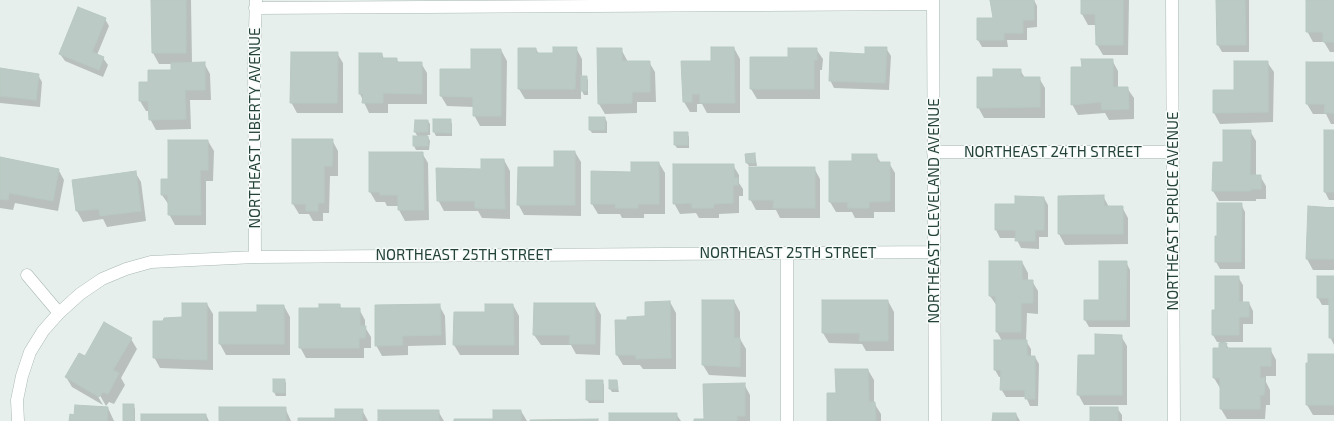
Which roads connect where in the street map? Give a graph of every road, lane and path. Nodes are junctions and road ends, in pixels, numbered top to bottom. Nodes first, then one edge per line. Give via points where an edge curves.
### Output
1 (1172, 0) edge
2 (933, 2) edge
3 (256, 4) edge
4 (933, 152) junction
5 (1173, 152) junction
6 (934, 252) junction
7 (787, 253) junction
8 (255, 257) junction
9 (27, 275) dead end
10 (59, 313) junction
11 (18, 421) edge
12 (787, 421) edge
13 (935, 421) edge
14 (1174, 421) edge

1 - 5 street, NORTHEAST SPRUCE AVENUE
2 - 3 street
2 - 4 street, NORTHEAST CLEVELAND AVENUE
3 - 8 street, NORTHEAST LIBERTY AVENUE
4 - 5 street, NORTHEAST 24TH STREET
4 - 6 street, NORTHEAST CLEVELAND AVENUE
5 - 14 street, NORTHEAST SPRUCE AVENUE
6 - 7 street, NORTHEAST 25TH STREET
6 - 13 street, NORTHEAST CLEVELAND AVENUE
7 - 8 street, NORTHEAST 25TH STREET
7 - 12 street
8 - 10 street, NORTHEAST 25TH STREET via 151,262 126,269 102,279
9 - 10 street
10 - 11 street, NORTHEAST 25TH STREET via 30,352 17,400

